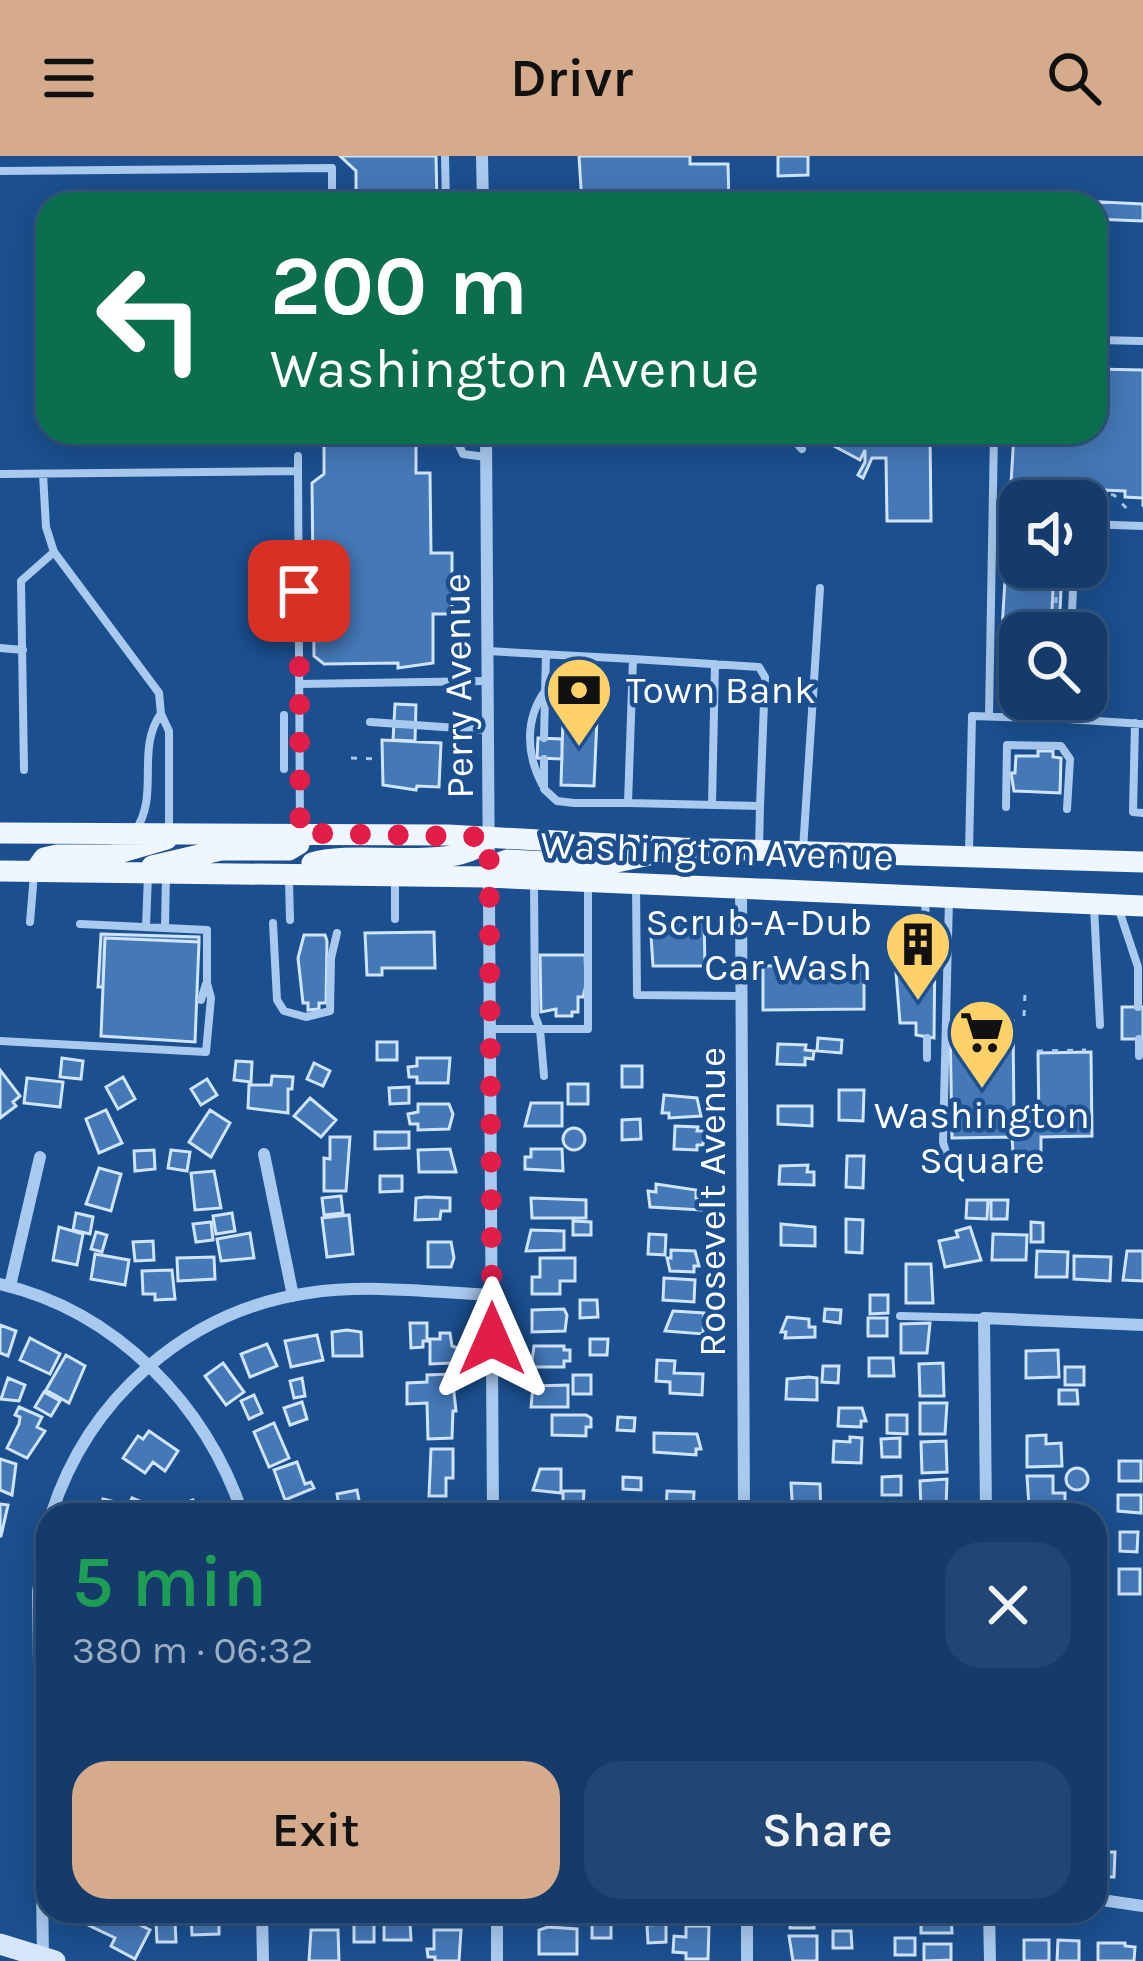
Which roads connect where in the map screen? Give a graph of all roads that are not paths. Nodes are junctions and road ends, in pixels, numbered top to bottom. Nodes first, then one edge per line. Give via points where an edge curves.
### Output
1 (445, 156) edge
2 (482, 156) edge
3 (0, 171) edge
4 (332, 192) edge
5 (446, 192) edge
6 (483, 192) edge
7 (1107, 340) edge
8 (1143, 341) edge
9 (458, 444) edge
10 (485, 444) edge
11 (798, 444) edge
12 (994, 444) edge
13 (802, 448) dead end
14 (298, 456) dead end
15 (486, 457) junction
16 (298, 471) junction
17 (0, 474) edge
18 (44, 474) junction
19 (1107, 525) edge
20 (1143, 526) edge
21 (54, 552) junction
22 (820, 588) dead end
23 (0, 648) edge
24 (23, 650) junction
25 (487, 651) junction
26 (546, 654) junction
27 (633, 659) junction
28 (715, 664) junction
29 (487, 681) junction
30 (300, 684) junction
31 (545, 691) junction
32 (161, 714) junction
33 (989, 716) junction
34 (999, 716) edge
35 (1096, 720) edge
36 (370, 722) dead end
37 (301, 723) junction
38 (1139, 723) edge
39 (487, 730) junction
40 (544, 738) dead end
41 (544, 759) dead end
42 (284, 769) dead end
43 (24, 770) dead end
44 (544, 789) junction
45 (628, 803) junction
46 (712, 805) junction
47 (760, 806) junction
48 (1006, 807) dead end
49 (1067, 809) dead end
50 (1143, 813) edge
51 (134, 832) junction
52 (0, 833) edge
53 (177, 833) junction
54 (300, 833) junction
55 (489, 837) junction
56 (682, 848) junction
57 (759, 850) junction
58 (802, 852) junction
59 (968, 855) junction
60 (1143, 862) edge
61 (0, 872) edge
62 (34, 872) junction
63 (289, 872) junction
64 (148, 873) junction
65 (395, 874) junction
66 (488, 876) junction
67 (534, 880) junction
68 (588, 882) junction
69 (636, 885) junction
70 (740, 888) junction
71 (925, 896) junction
72 (949, 897) junction
73 (1094, 904) junction
74 (1118, 905) junction
75 (1143, 906) edge
76 (395, 919) dead end
77 (290, 920) dead end
78 (30, 922) dead end
79 (273, 923) dead end
80 (80, 924) dead end
81 (146, 927) junction
82 (165, 927) junction
83 (337, 934) dead end
84 (927, 941) dead end
85 (207, 983) junction
86 (740, 997) junction
87 (202, 1000) dead end
88 (1138, 1007) dead end
89 (201, 1016) dead end
90 (1100, 1025) dead end
91 (489, 1028) junction
92 (206, 1029) junction
93 (540, 1029) junction
94 (927, 1038) dead end
95 (1138, 1039) dead end
96 (0, 1041) edge
97 (1139, 1056) dead end
98 (927, 1058) dead end
99 (544, 1076) dead end
100 (264, 1154) dead end
101 (40, 1157) dead end
102 (948, 1160) dead end
103 (5, 1285) edge
104 (491, 1295) junction
105 (293, 1296) junction
106 (900, 1316) dead end
107 (984, 1318) junction
108 (1143, 1325) edge
109 (149, 1365) junction
110 (57, 1503) edge
111 (238, 1503) edge
112 (494, 1503) edge
113 (744, 1503) edge
114 (986, 1503) edge
115 (1107, 1901) edge
116 (1143, 1906) edge
117 (46, 1923) edge
118 (262, 1923) edge
119 (497, 1923) edge
120 (747, 1923) edge
121 (989, 1923) edge
122 (0, 1944) edge
123 (47, 1959) edge
124 (262, 1961) edge
125 (497, 1961) edge
126 (747, 1961) edge
127 (990, 1961) edge

1 - 5 lane
2 - 6 street
3 - 4 lane via 332,168
7 - 8 lane
9 - 15 lane via 463,454
10 - 15 street, Perry Avenue
11 - 13 lane
12 - 33 lane
14 - 16 lane
15 - 25 street, Perry Avenue
16 - 18 lane
16 - 30 lane
17 - 18 lane
18 - 21 lane
19 - 20 lane
21 - 24 lane via 21,580
21 - 32 lane via 159,693
22 - 58 lane
23 - 24 lane
24 - 43 lane
25 - 26 lane
25 - 29 street, Perry Avenue
26 - 27 lane
26 - 31 lane
27 - 28 lane
27 - 45 lane
28 - 46 lane
28 - 47 lane via 759,668 765,676
29 - 30 lane
29 - 39 street, Perry Avenue
30 - 37 lane
31 - 40 lane
31 - 44 lane via 532,710 530,762
32 - 51 lane via 150,730 148,809
32 - 53 lane
33 - 34 lane
33 - 59 lane via 972,716
35 - 38 lane
36 - 39 lane
37 - 42 lane via 284,719
37 - 54 lane
38 - 50 lane via 1133,812
39 - 55 street, Perry Avenue
41 - 44 lane
44 - 45 lane via 557,801
45 - 46 lane
46 - 47 lane
47 - 57 lane
48 - 49 lane via 1007,745 1061,746 1070,759
51 - 52 main road, Washington Avenue
51 - 53 main road, Washington Avenue
53 - 54 main road, Washington Avenue
53 - 62 main road via 112,855 44,858
54 - 55 main road, Washington Avenue
54 - 64 main road via 289,850 221,850
55 - 56 main road, Washington Avenue
55 - 63 main road via 457,856 347,857
55 - 66 street, Perry Avenue
56 - 57 main road, Washington Avenue
56 - 66 main road via 603,865 507,860
57 - 58 main road, Washington Avenue
58 - 59 main road, Washington Avenue
59 - 60 main road, Washington Avenue
61 - 62 main road, Washington Avenue
62 - 64 main road, Washington Avenue
62 - 78 lane
63 - 64 main road, Washington Avenue
63 - 65 main road, Washington Avenue
63 - 77 lane
64 - 81 lane
64 - 82 lane
65 - 66 main road, Washington Avenue
65 - 76 lane
66 - 67 main road, Washington Avenue
66 - 91 street, Perry Avenue
67 - 68 main road, Washington Avenue
67 - 93 lane
68 - 69 main road, Washington Avenue
68 - 93 lane via 588,1029
69 - 70 main road, Washington Avenue
69 - 86 lane via 637,995
70 - 71 main road, Washington Avenue
70 - 86 street, Roosevelt Avenue
71 - 72 main road, Washington Avenue
71 - 84 lane
72 - 73 main road, Washington Avenue
72 - 102 lane
73 - 74 main road, Washington Avenue
73 - 90 lane
74 - 75 main road, Washington Avenue
74 - 88 lane via 1138,967
79 - 83 lane via 280,1007 306,1017 330,1011
80 - 81 lane
81 - 82 lane
82 - 85 lane via 207,930
85 - 87 lane
85 - 92 lane
86 - 113 street, Roosevelt Avenue
89 - 92 lane
91 - 93 lane
91 - 104 street, Perry Avenue
92 - 96 lane via 206,1052
93 - 99 lane
94 - 98 lane
95 - 97 lane
100 - 105 street
101 - 103 street
103 - 109 street via 82,1316
104 - 105 street
104 - 112 street, Perry Avenue
105 - 109 street via 206,1326
106 - 107 lane
107 - 108 street
107 - 114 street
109 - 110 street via 87,1436
109 - 111 street via 210,1441
115 - 116 street
117 - 123 street
118 - 124 street
119 - 125 street
120 - 126 street
121 - 127 street
122 - 123 street

